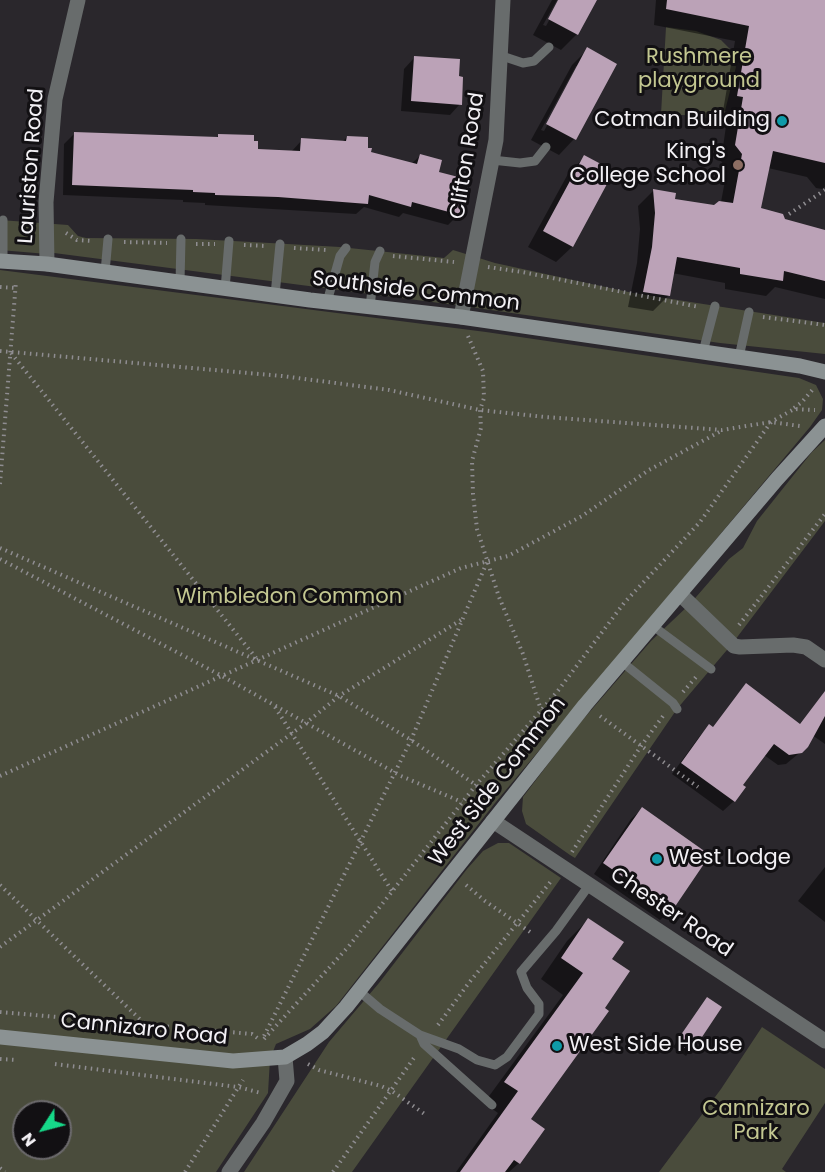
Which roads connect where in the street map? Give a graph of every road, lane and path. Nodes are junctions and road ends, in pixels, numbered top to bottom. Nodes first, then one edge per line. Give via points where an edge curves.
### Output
1 (78, 0) edge
2 (503, 0) edge
3 (549, 47) dead end
4 (502, 56) junction
5 (546, 147) dead end
6 (492, 160) junction
7 (825, 190) edge
8 (789, 214) dead end
9 (3, 220) dead end
10 (47, 227) junction
11 (108, 240) junction
12 (182, 241) junction
13 (229, 243) junction
14 (280, 245) junction
15 (339, 250) joint
16 (379, 253) joint
17 (7, 262) edge
18 (47, 264) junction
19 (470, 264) junction
20 (105, 272) junction
21 (180, 282) junction
22 (0, 287) edge
23 (16, 288) junction
24 (225, 289) junction
25 (275, 296) junction
26 (327, 302) junction
27 (370, 307) junction
28 (715, 308) joint
29 (748, 313) joint
30 (461, 317) junction
31 (825, 325) edge
32 (0, 351) edge
33 (11, 352) junction
34 (703, 352) junction
35 (739, 357) junction
36 (823, 372) edge
37 (794, 409) junction
38 (480, 410) junction
39 (822, 410) dead end
40 (771, 422) junction
41 (825, 426) edge
42 (722, 430) junction
43 (0, 484) edge
44 (825, 514) edge
45 (0, 548) edge
46 (0, 559) edge
47 (487, 561) junction
48 (680, 594) junction
49 (463, 619) junction
50 (653, 626) junction
51 (727, 641) junction
52 (257, 659) junction
53 (825, 660) edge
54 (622, 662) junction
55 (709, 668) joint
56 (222, 676) junction
57 (339, 696) junction
58 (274, 705) junction
59 (585, 705) junction
60 (676, 706) junction
61 (541, 711) junction
62 (306, 723) junction
63 (292, 733) junction
64 (411, 740) junction
65 (641, 746) junction
66 (395, 773) junction
67 (0, 776) edge
68 (476, 785) junction
69 (698, 787) dead end
70 (462, 802) junction
71 (498, 815) junction
72 (361, 842) junction
73 (562, 866) junction
74 (453, 872) junction
75 (590, 884) junction
76 (0, 885) edge
77 (392, 891) junction
78 (36, 920) junction
79 (516, 922) junction
80 (546, 942) junction
81 (0, 947) edge
82 (359, 991) junction
83 (0, 1012) edge
84 (146, 1026) junction
85 (0, 1037) edge
86 (424, 1039) junction
87 (262, 1041) junction
88 (825, 1041) edge
89 (290, 1054) junction
90 (0, 1059) edge
91 (257, 1060) junction
92 (26, 1061) dead end
93 (50, 1064) dead end
94 (238, 1087) junction
95 (392, 1091) junction
96 (277, 1098) junction
97 (492, 1105) dead end
98 (426, 1115) dead end
99 (0, 1168) edge
100 (5, 1172) edge
101 (184, 1172) edge
102 (230, 1172) edge
103 (333, 1172) edge

1 - 10 street, Lauriston Road via 55,99
2 - 4 street, Clifton Road
3 - 4 lane via 534,61 523,63
4 - 6 street, Clifton Road
5 - 6 lane via 535,161
6 - 19 street, Clifton Road
7 - 8 path
9 - 17 lane
10 - 11 path via 77,240
10 - 18 street, Lauriston Road
11 - 12 path
11 - 20 lane
12 - 13 path
12 - 21 lane
13 - 14 path
13 - 24 lane
14 - 15 path
14 - 25 lane
15 - 26 lane
16 - 19 path
16 - 27 lane
17 - 18 main road, Southside Common
17 - 23 path
18 - 20 main road, Southside Common
19 - 28 path
19 - 30 street, Clifton Road
20 - 21 main road, Southside Common
21 - 24 main road, Southside Common
22 - 23 path
23 - 33 path
24 - 25 main road, Southside Common
25 - 26 main road, Southside Common
26 - 27 main road, Southside Common
27 - 30 main road, Southside Common
28 - 34 lane
29 - 31 path
29 - 35 lane
30 - 34 main road, Southside Common
30 - 38 path via 483,371 484,398
32 - 33 path
33 - 38 path via 294,378 389,390
33 - 43 path
33 - 52 path
34 - 35 main road, Southside Common
35 - 36 main road, Southside Common
36 - 37 path
37 - 39 path
37 - 40 path
38 - 42 path
38 - 47 path via 481,428 472,461 473,495 477,529
40 - 42 path
40 - 61 path via 700,522 624,603
41 - 48 main road, West Side Common
42 - 47 path via 649,470 582,516 508,556
44 - 51 path
45 - 52 path
46 - 56 path
47 - 49 path
47 - 52 path via 460,568
47 - 61 path
48 - 50 main road, West Side Common
48 - 51 street
49 - 57 path
49 - 64 path
50 - 54 main road, West Side Common
50 - 55 lane
51 - 53 street via 740,647 806,647
52 - 56 path
52 - 57 path
54 - 59 main road, West Side Common
54 - 60 lane
55 - 60 path
56 - 58 path
56 - 67 path
57 - 62 path
57 - 64 path
58 - 62 path
58 - 63 path
59 - 65 path
59 - 71 main road, West Side Common
60 - 65 path
61 - 68 path
62 - 63 path
62 - 66 path
63 - 72 path
63 - 78 path
64 - 66 path
64 - 68 path
65 - 69 path
65 - 73 path
66 - 70 path
66 - 72 path
68 - 70 path
68 - 71 path
70 - 77 path
71 - 73 street, Chester Road
71 - 74 main road, West Side Common
72 - 77 path
72 - 87 path
73 - 75 street, Chester Road
73 - 79 path
74 - 79 path
74 - 82 main road, West Side Common
75 - 80 lane
75 - 88 street, Chester Road
76 - 78 path
77 - 87 path via 349,946
78 - 81 path
78 - 84 path
79 - 80 path
79 - 86 path
80 - 86 lane via 521,972 540,1014 507,1057 495,1065
82 - 86 lane
82 - 89 main road, West Side Common via 323,1032
83 - 84 path
84 - 87 path via 252,1034
85 - 91 main road, Cannizaro Road via 233,1061
86 - 95 path
86 - 97 lane
87 - 91 path
89 - 91 main road, Cannizaro Road
89 - 95 path via 319,1070
89 - 96 street via 287,1081
90 - 92 path
91 - 94 path
93 - 94 path
94 - 96 path
94 - 101 path
95 - 98 path
95 - 103 path
96 - 102 street
99 - 100 path

